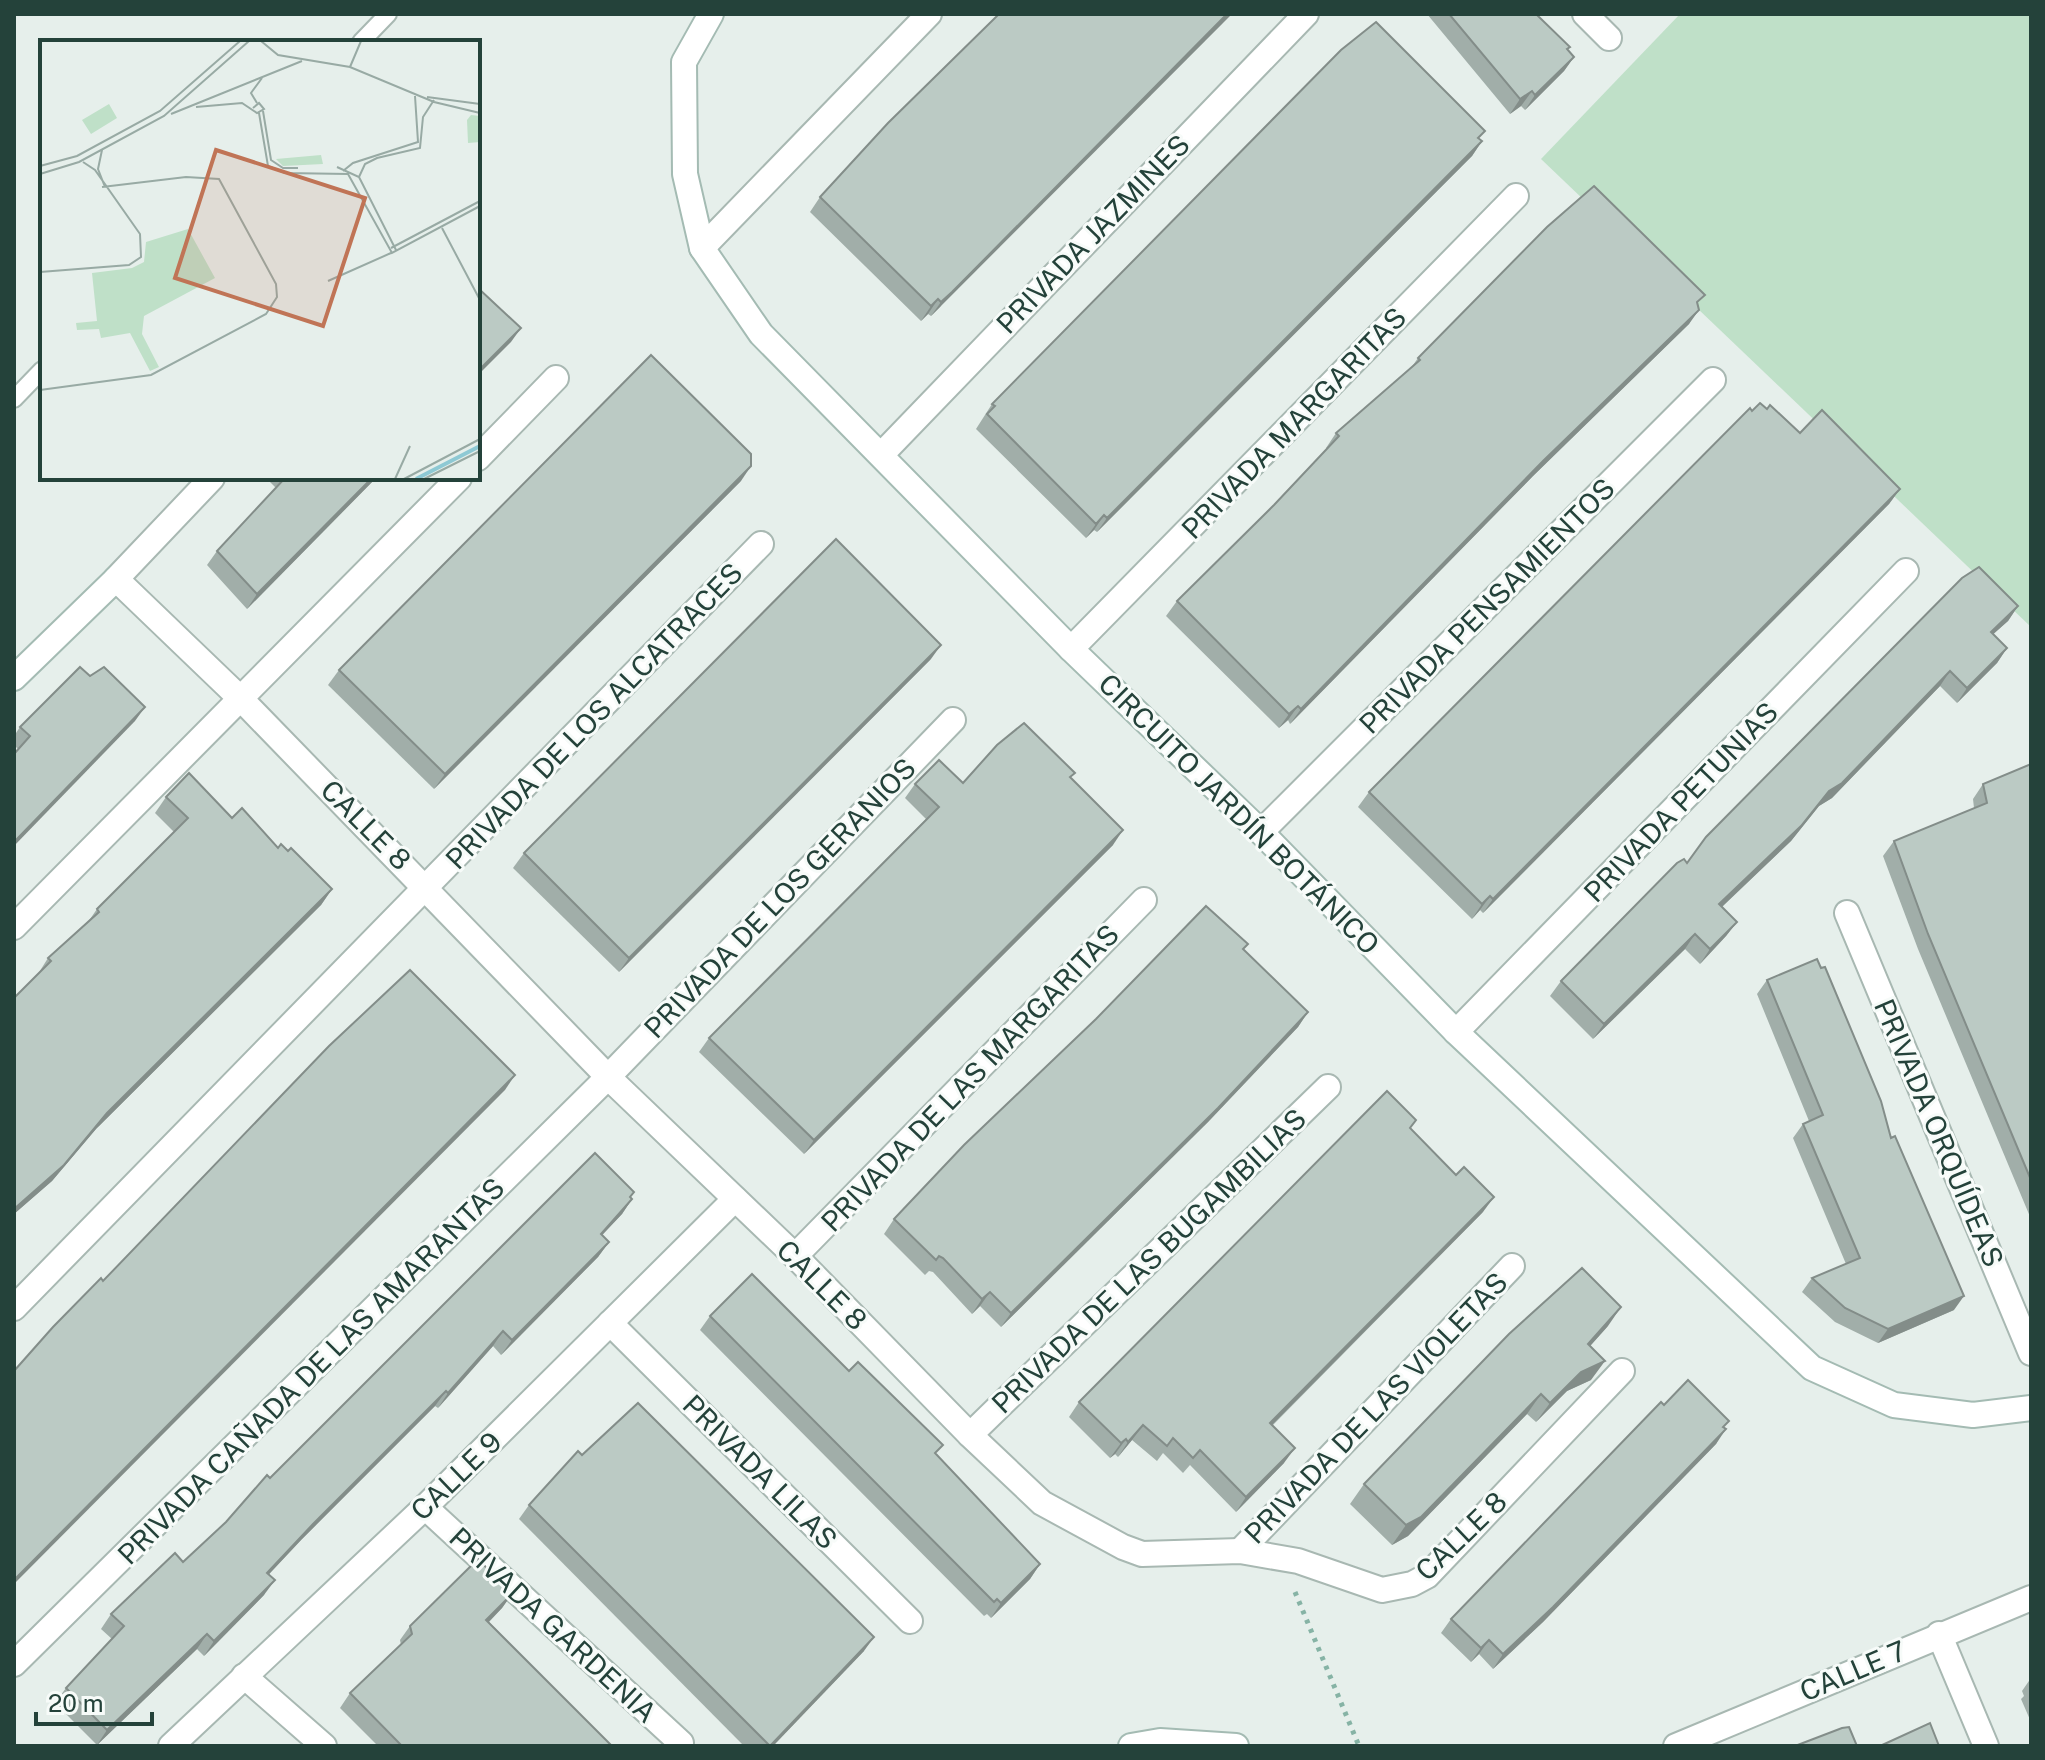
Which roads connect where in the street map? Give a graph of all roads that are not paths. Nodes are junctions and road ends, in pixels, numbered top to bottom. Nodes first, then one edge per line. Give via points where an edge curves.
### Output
1 (388, 14) edge
2 (711, 14) edge
3 (929, 14) edge
4 (1306, 14) edge
5 (1585, 14) edge
6 (1609, 38) dead end
7 (363, 40) edge
8 (1516, 196) dead end
9 (702, 248) junction
10 (40, 372) edge
11 (556, 378) dead end
12 (1713, 380) dead end
13 (14, 399) edge
14 (881, 455) junction
15 (480, 456) edge
16 (210, 480) edge
17 (457, 480) edge
18 (761, 544) dead end
19 (1906, 571) dead end
20 (116, 579) junction
21 (1071, 649) junction
22 (14, 678) edge
23 (242, 700) junction
24 (953, 720) dead end
25 (1261, 832) junction
26 (428, 888) junction
27 (1144, 900) dead end
28 (1847, 913) dead end
29 (14, 927) edge
30 (1456, 1032) junction
31 (608, 1077) junction
32 (1328, 1087) dead end
33 (735, 1199) junction
34 (795, 1256) junction
35 (1512, 1266) dead end
36 (14, 1308) edge
37 (610, 1323) junction
38 (2031, 1353) edge
39 (1622, 1371) dead end
40 (2031, 1408) edge
41 (970, 1435) junction
42 (425, 1507) junction
43 (1240, 1551) junction
44 (2031, 1598) edge
45 (910, 1621) dead end
46 (1939, 1634) junction
47 (14, 1664) edge
48 (244, 1676) junction
49 (681, 1743) dead end
50 (171, 1746) edge
51 (324, 1746) edge
52 (1131, 1746) edge
53 (1236, 1746) edge
54 (1676, 1746) edge
55 (1986, 1746) edge

1 - 7 lane
2 - 9 street, CIRCUITO JARDÍN BOTÁNICO via 684,62 685,174
3 - 9 street
4 - 14 street, PRIVADA JAZMINES
5 - 6 street
8 - 21 street, PRIVADA MARGARITAS
9 - 14 street, CIRCUITO JARDÍN BOTÁNICO via 761,334
10 - 13 lane
11 - 15 street
12 - 25 street, PRIVADA PENSAMIENTOS
14 - 21 street, CIRCUITO JARDÍN BOTÁNICO
16 - 20 street
17 - 23 street
18 - 26 street, PRIVADA DE LOS ALCATRACES
19 - 30 street, PRIVADA PETUNIAS
20 - 22 street
20 - 23 street, CALLE 8
21 - 25 street, CIRCUITO JARDÍN BOTÁNICO
23 - 26 street, CALLE 8
23 - 29 street
24 - 31 street, PRIVADA DE LOS GERANIOS
25 - 30 street, CIRCUITO JARDÍN BOTÁNICO
26 - 31 street, CALLE 8
26 - 36 street, PRIVADA DE LOS ALCATRACES
27 - 34 street, PRIVADA DE LAS MARGARITAS
28 - 38 street, PRIVADA ORQUÍDEAS
30 - 40 street, CIRCUITO JARDÍN BOTÁNICO via 1812,1368 1894,1405 1973,1415
31 - 33 street, CALLE 8
31 - 47 street, PRIVADA CAÑADA DE LAS AMARANTAS
32 - 41 street, PRIVADA DE LAS BUGAMBILIAS
33 - 34 street, CALLE 8
33 - 37 street, CALLE 9
34 - 41 street, CALLE 8
35 - 43 street, PRIVADA DE LAS VIOLETAS
37 - 42 street, CALLE 9
37 - 45 street, PRIVADA LILAS
39 - 43 street, CALLE 8 via 1427,1576 1412,1584 1382,1590 1298,1561
41 - 43 street, CALLE 8 via 1042,1503 1123,1547 1160,1556
42 - 48 street, CALLE 9
42 - 49 street, PRIVADA GARDENIA
44 - 46 street, CALLE 7
46 - 54 street, CALLE 7
46 - 55 street
48 - 50 street, CALLE 9
48 - 51 street
52 - 53 street via 1160,1741

